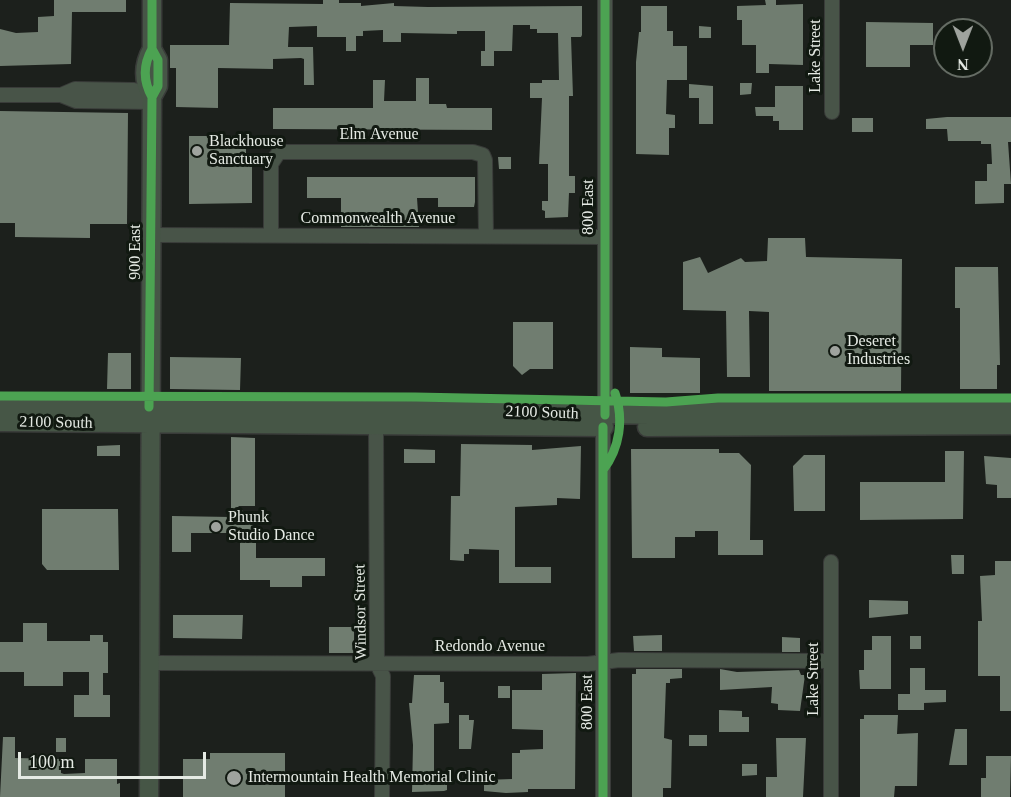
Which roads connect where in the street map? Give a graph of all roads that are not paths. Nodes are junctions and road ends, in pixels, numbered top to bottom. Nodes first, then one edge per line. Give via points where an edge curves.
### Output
1 (152, 0) edge
2 (605, 0) edge
3 (832, 0) edge
4 (0, 95) edge
5 (152, 99) junction
6 (832, 112) dead end
7 (151, 235) junction
8 (271, 235) junction
9 (486, 236) junction
10 (604, 237) junction
11 (1011, 408) edge
12 (0, 409) edge
13 (149, 416) junction
14 (376, 416) junction
15 (604, 421) junction
16 (0, 422) edge
17 (1011, 425) edge
18 (831, 562) dead end
19 (831, 661) junction
20 (149, 663) junction
21 (603, 663) junction
22 (377, 664) junction
23 (149, 797) edge
24 (382, 797) edge
25 (603, 797) edge
26 (831, 797) edge

1 - 5 main road, 900 East via 152,49 146,61 145,85
2 - 10 street, 800 East
3 - 6 street, Lake Street
4 - 5 street via 61,95 76,101
5 - 7 main road, 900 East
7 - 8 street, Commonwealth Avenue
7 - 13 main road, 900 East
8 - 9 street, Commonwealth Avenue
8 - 9 street, Elm Avenue via 271,164 279,152 462,152 479,153 485,160
9 - 10 street, Commonwealth Avenue
10 - 15 street, 800 East
11 - 15 main road, 2100 South via 704,409
12 - 13 main road, 2100 South
13 - 14 main road, 2100 South
13 - 14 main road, 2100 South via 269,424 285,417
13 - 16 main road, 2100 South
13 - 20 main road, 900 East
14 - 15 main road, 2100 South
14 - 15 main road, 2100 South via 482,409
14 - 22 street, Windsor Street
15 - 17 main road, 2100 South
15 - 21 street, 800 East
18 - 19 street, Lake Street
19 - 21 street, Redondo Avenue
19 - 26 street, Lake Street
20 - 22 street, Redondo Avenue
20 - 23 main road, 900 East
21 - 22 street, Redondo Avenue
21 - 25 street, 800 East
22 - 24 street, Windsor Street via 383,676

